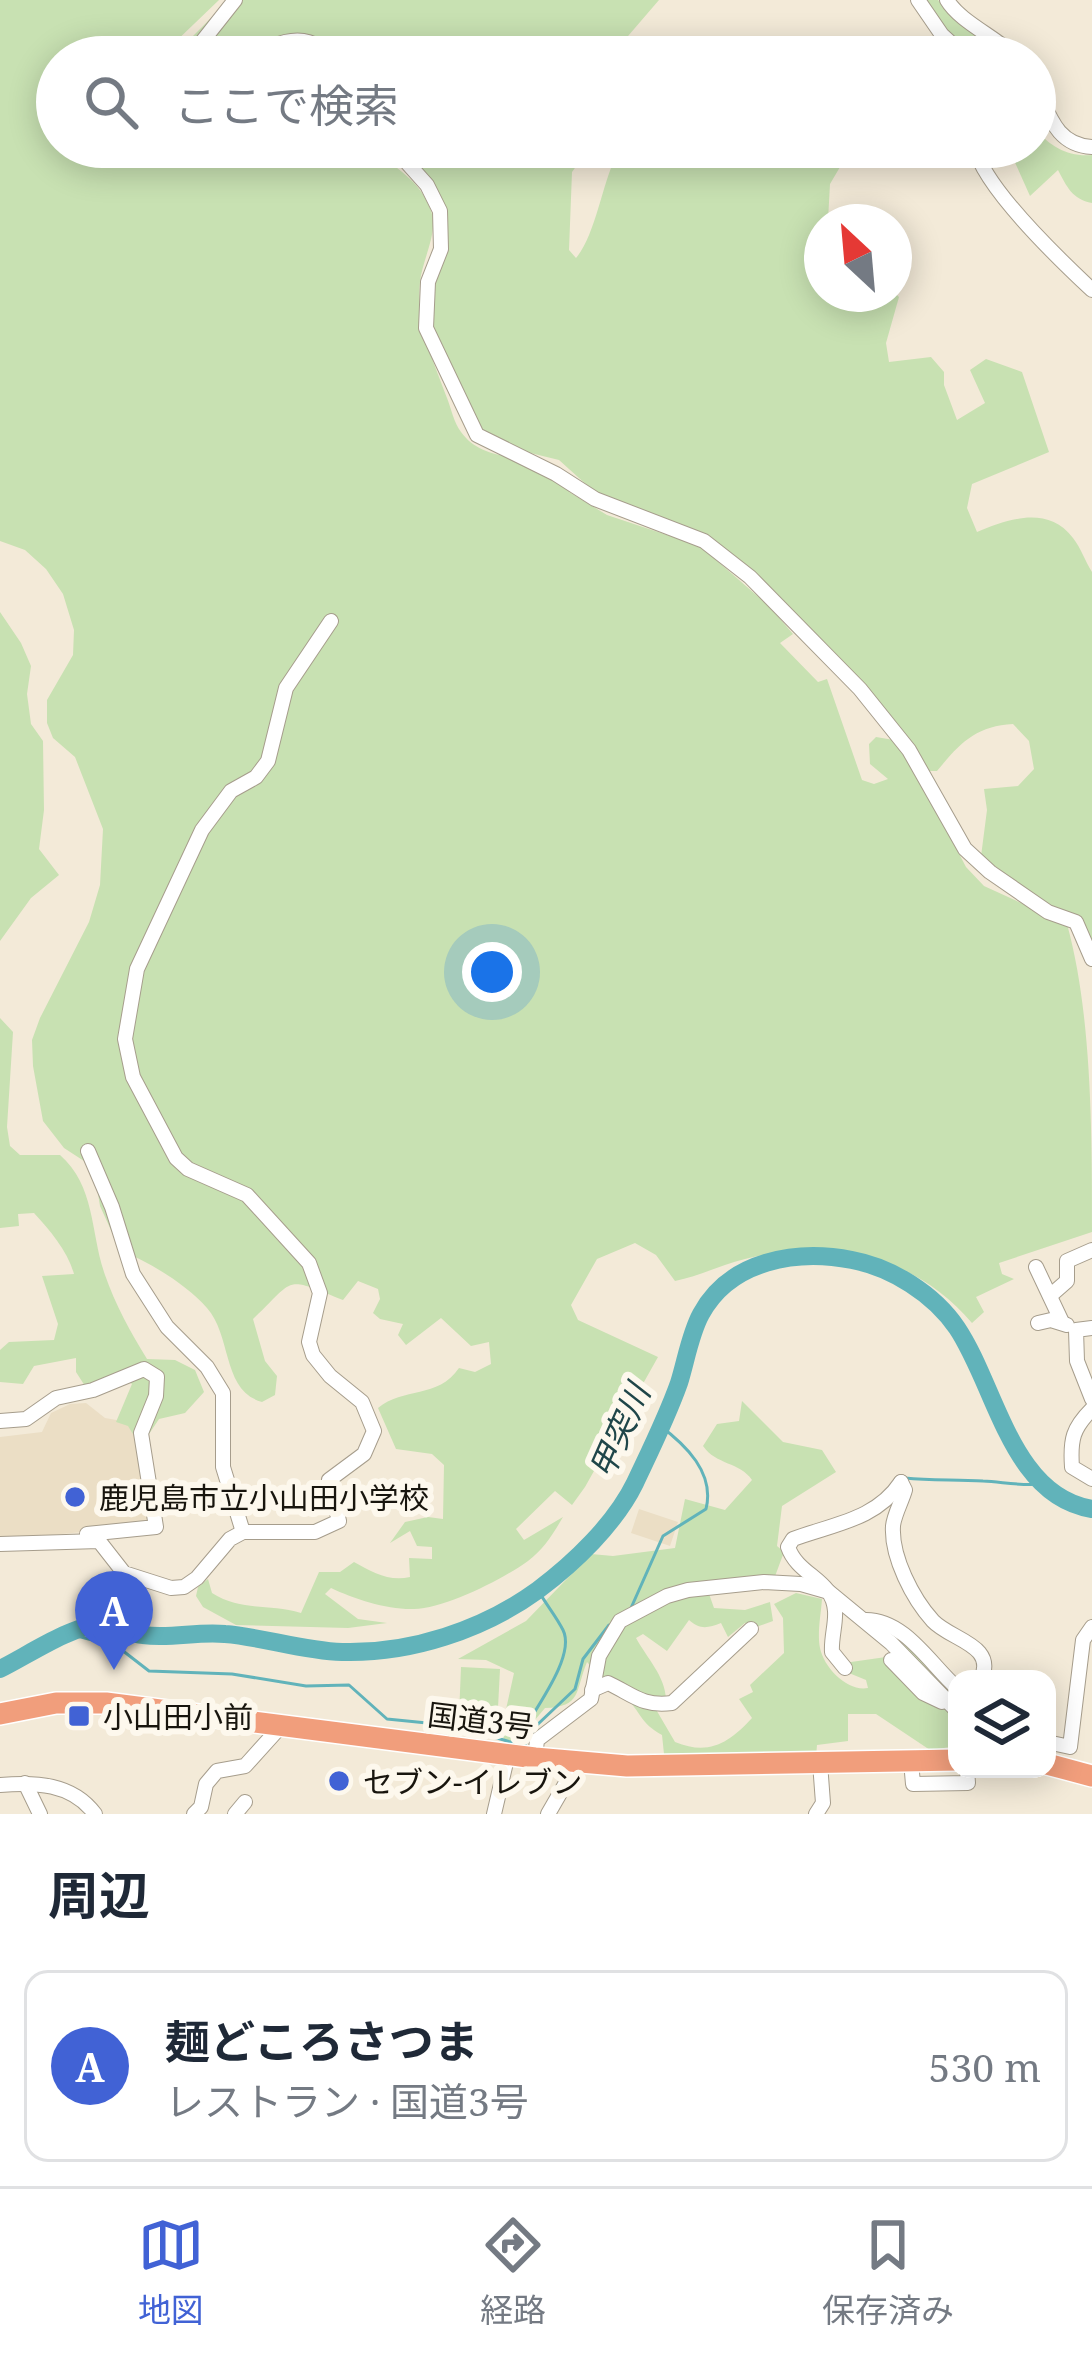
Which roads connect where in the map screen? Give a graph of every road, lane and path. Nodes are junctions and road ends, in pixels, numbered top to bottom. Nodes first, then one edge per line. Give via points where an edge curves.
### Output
1 (235, 0) edge
2 (918, 0) edge
3 (947, 0) edge
4 (207, 36) edge
5 (943, 36) edge
6 (994, 36) edge
7 (1056, 129) edge
8 (1092, 148) edge
9 (412, 168) edge
10 (984, 168) edge
11 (1092, 290) edge
12 (331, 621) dead end
13 (1092, 958) edge
14 (88, 1151) dead end
15 (1092, 1250) edge
16 (1036, 1267) dead end
17 (1051, 1294) junction
18 (1062, 1322) junction
19 (1038, 1323) dead end
20 (1084, 1329) edge
21 (1092, 1399) edge
22 (1092, 1409) edge
23 (0, 1420) edge
24 (1092, 1479) edge
25 (243, 1532) junction
26 (56, 1540) junction
27 (0, 1544) edge
28 (830, 1592) junction
29 (866, 1620) junction
30 (1092, 1627) edge
31 (752, 1629) dead end
32 (891, 1660) dead end
33 (845, 1668) dead end
34 (985, 1670) edge
35 (948, 1679) edge
36 (592, 1690) junction
37 (948, 1703) edge
38 (948, 1705) edge
39 (0, 1714) edge
40 (282, 1725) junction
41 (1056, 1744) edge
42 (508, 1754) junction
43 (536, 1758) junction
44 (948, 1760) edge
45 (911, 1761) junction
46 (578, 1762) junction
47 (820, 1762) junction
48 (1056, 1766) edge
49 (1092, 1776) edge
50 (968, 1778) edge
51 (25, 1783) junction
52 (0, 1786) edge
53 (35, 1810) edge
54 (202, 1812) edge
55 (95, 1814) edge
56 (494, 1814) edge
57 (548, 1814) edge
58 (816, 1814) edge

1 - 4 street
2 - 5 street
3 - 6 street
7 - 8 street
9 - 13 street via 440,211 426,328 477,435 595,499 704,541 750,577 860,688 909,750 965,849 1048,912 1076,922
10 - 11 street
12 - 25 street via 286,688 268,761 231,791 202,830 137,968 125,1039 133,1077 176,1158 247,1195 309,1263 320,1294 313,1354 362,1402 374,1431 364,1454 329,1480 339,1521 316,1532
14 - 25 street via 133,1274 223,1393 223,1467
15 - 17 street via 1067,1261 1067,1281
16 - 17 street
17 - 18 street
18 - 19 street
18 - 20 street
20 - 21 street via 1077,1361
22 - 24 street via 1070,1443 1072,1467
23 - 26 street via 26,1419 56,1398 144,1369 157,1377 141,1433 156,1527
25 - 26 street via 184,1588 124,1573 99,1541
26 - 27 street
28 - 29 street
28 - 33 street via 832,1652
28 - 34 street via 788,1547 866,1516 901,1482 893,1525 905,1582 936,1625 975,1647
28 - 36 street via 764,1582 667,1596 620,1621 599,1656
29 - 35 street via 897,1629
29 - 37 street
30 - 41 street via 1083,1640 1070,1747
31 - 36 street via 672,1702 655,1705 608,1683
32 - 38 street
36 - 43 street via 537,1740
39 - 40 highway, 国道3号 via 106,1703
40 - 42 highway, 国道3号
40 - 54 street via 245,1766 217,1772 206,1784
42 - 43 highway, 国道3号
42 - 56 street
43 - 46 highway, 国道3号
44 - 45 highway, 国道3号
45 - 47 highway, 国道3号
45 - 50 street via 913,1784
46 - 47 highway, 国道3号
46 - 57 street
47 - 58 street via 823,1803
48 - 49 highway
51 - 52 street
51 - 53 street
51 - 55 street via 68,1792

